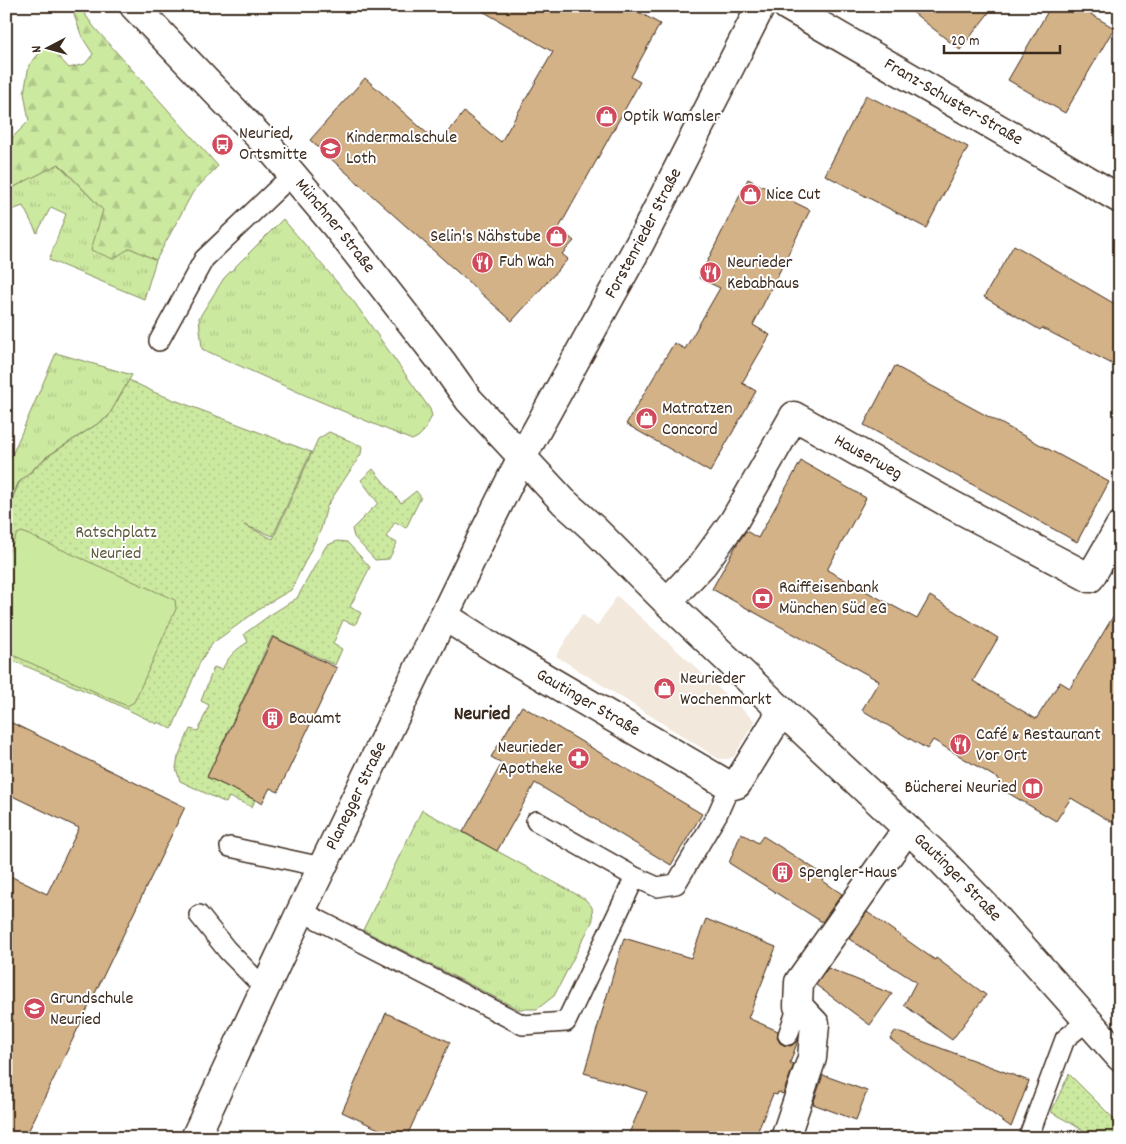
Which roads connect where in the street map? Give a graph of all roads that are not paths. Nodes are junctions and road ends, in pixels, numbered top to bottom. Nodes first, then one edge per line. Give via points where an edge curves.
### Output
1 (134, 6) edge
2 (761, 6) edge
3 (787, 6) edge
4 (292, 175) junction
5 (1120, 199) edge
6 (159, 341) dead end
7 (522, 457) junction
8 (1120, 526) edge
9 (667, 602) junction
10 (444, 616) junction
11 (782, 711) junction
12 (730, 786) junction
13 (536, 821) dead end
14 (907, 828) junction
15 (230, 847) dead end
16 (322, 867) junction
17 (635, 877) junction
18 (301, 911) junction
19 (200, 915) dead end
20 (266, 990) junction
21 (798, 1006) junction
22 (1087, 1021) junction
23 (788, 1035) dead end
24 (1120, 1057) edge
25 (195, 1138) edge
26 (785, 1138) edge
27 (1028, 1138) edge

1 - 4 street, Münchner Straße
2 - 7 street, Forstenrieder Straße via 640,243
3 - 5 street, Franz-Schuster-Straße
4 - 6 lane via 204,259
4 - 7 street, Münchner Straße via 335,225 469,400
7 - 9 street, Gautinger Straße
7 - 10 street, Planegger Straße
8 - 9 street, Hauserweg via 1090,578 794,416 734,521 703,564
9 - 11 street, Gautinger Straße
10 - 12 street, Gautinger Straße
10 - 16 street, Planegger Straße
11 - 12 street via 737,784
11 - 14 street, Gautinger Straße
12 - 17 lane via 717,815 676,884 657,887
13 - 17 lane
14 - 21 street via 799,982
14 - 22 street, Gautinger Straße via 992,913
15 - 16 lane
16 - 18 street, Planegger Straße
17 - 18 lane via 566,1022 524,1025
18 - 20 street, Planegger Straße
19 - 20 lane via 227,950
20 - 25 street, Planegger Straße
21 - 23 lane
21 - 26 street via 815,1024 812,1058
22 - 24 street, Gautinger Straße
22 - 27 lane via 1065,1039

